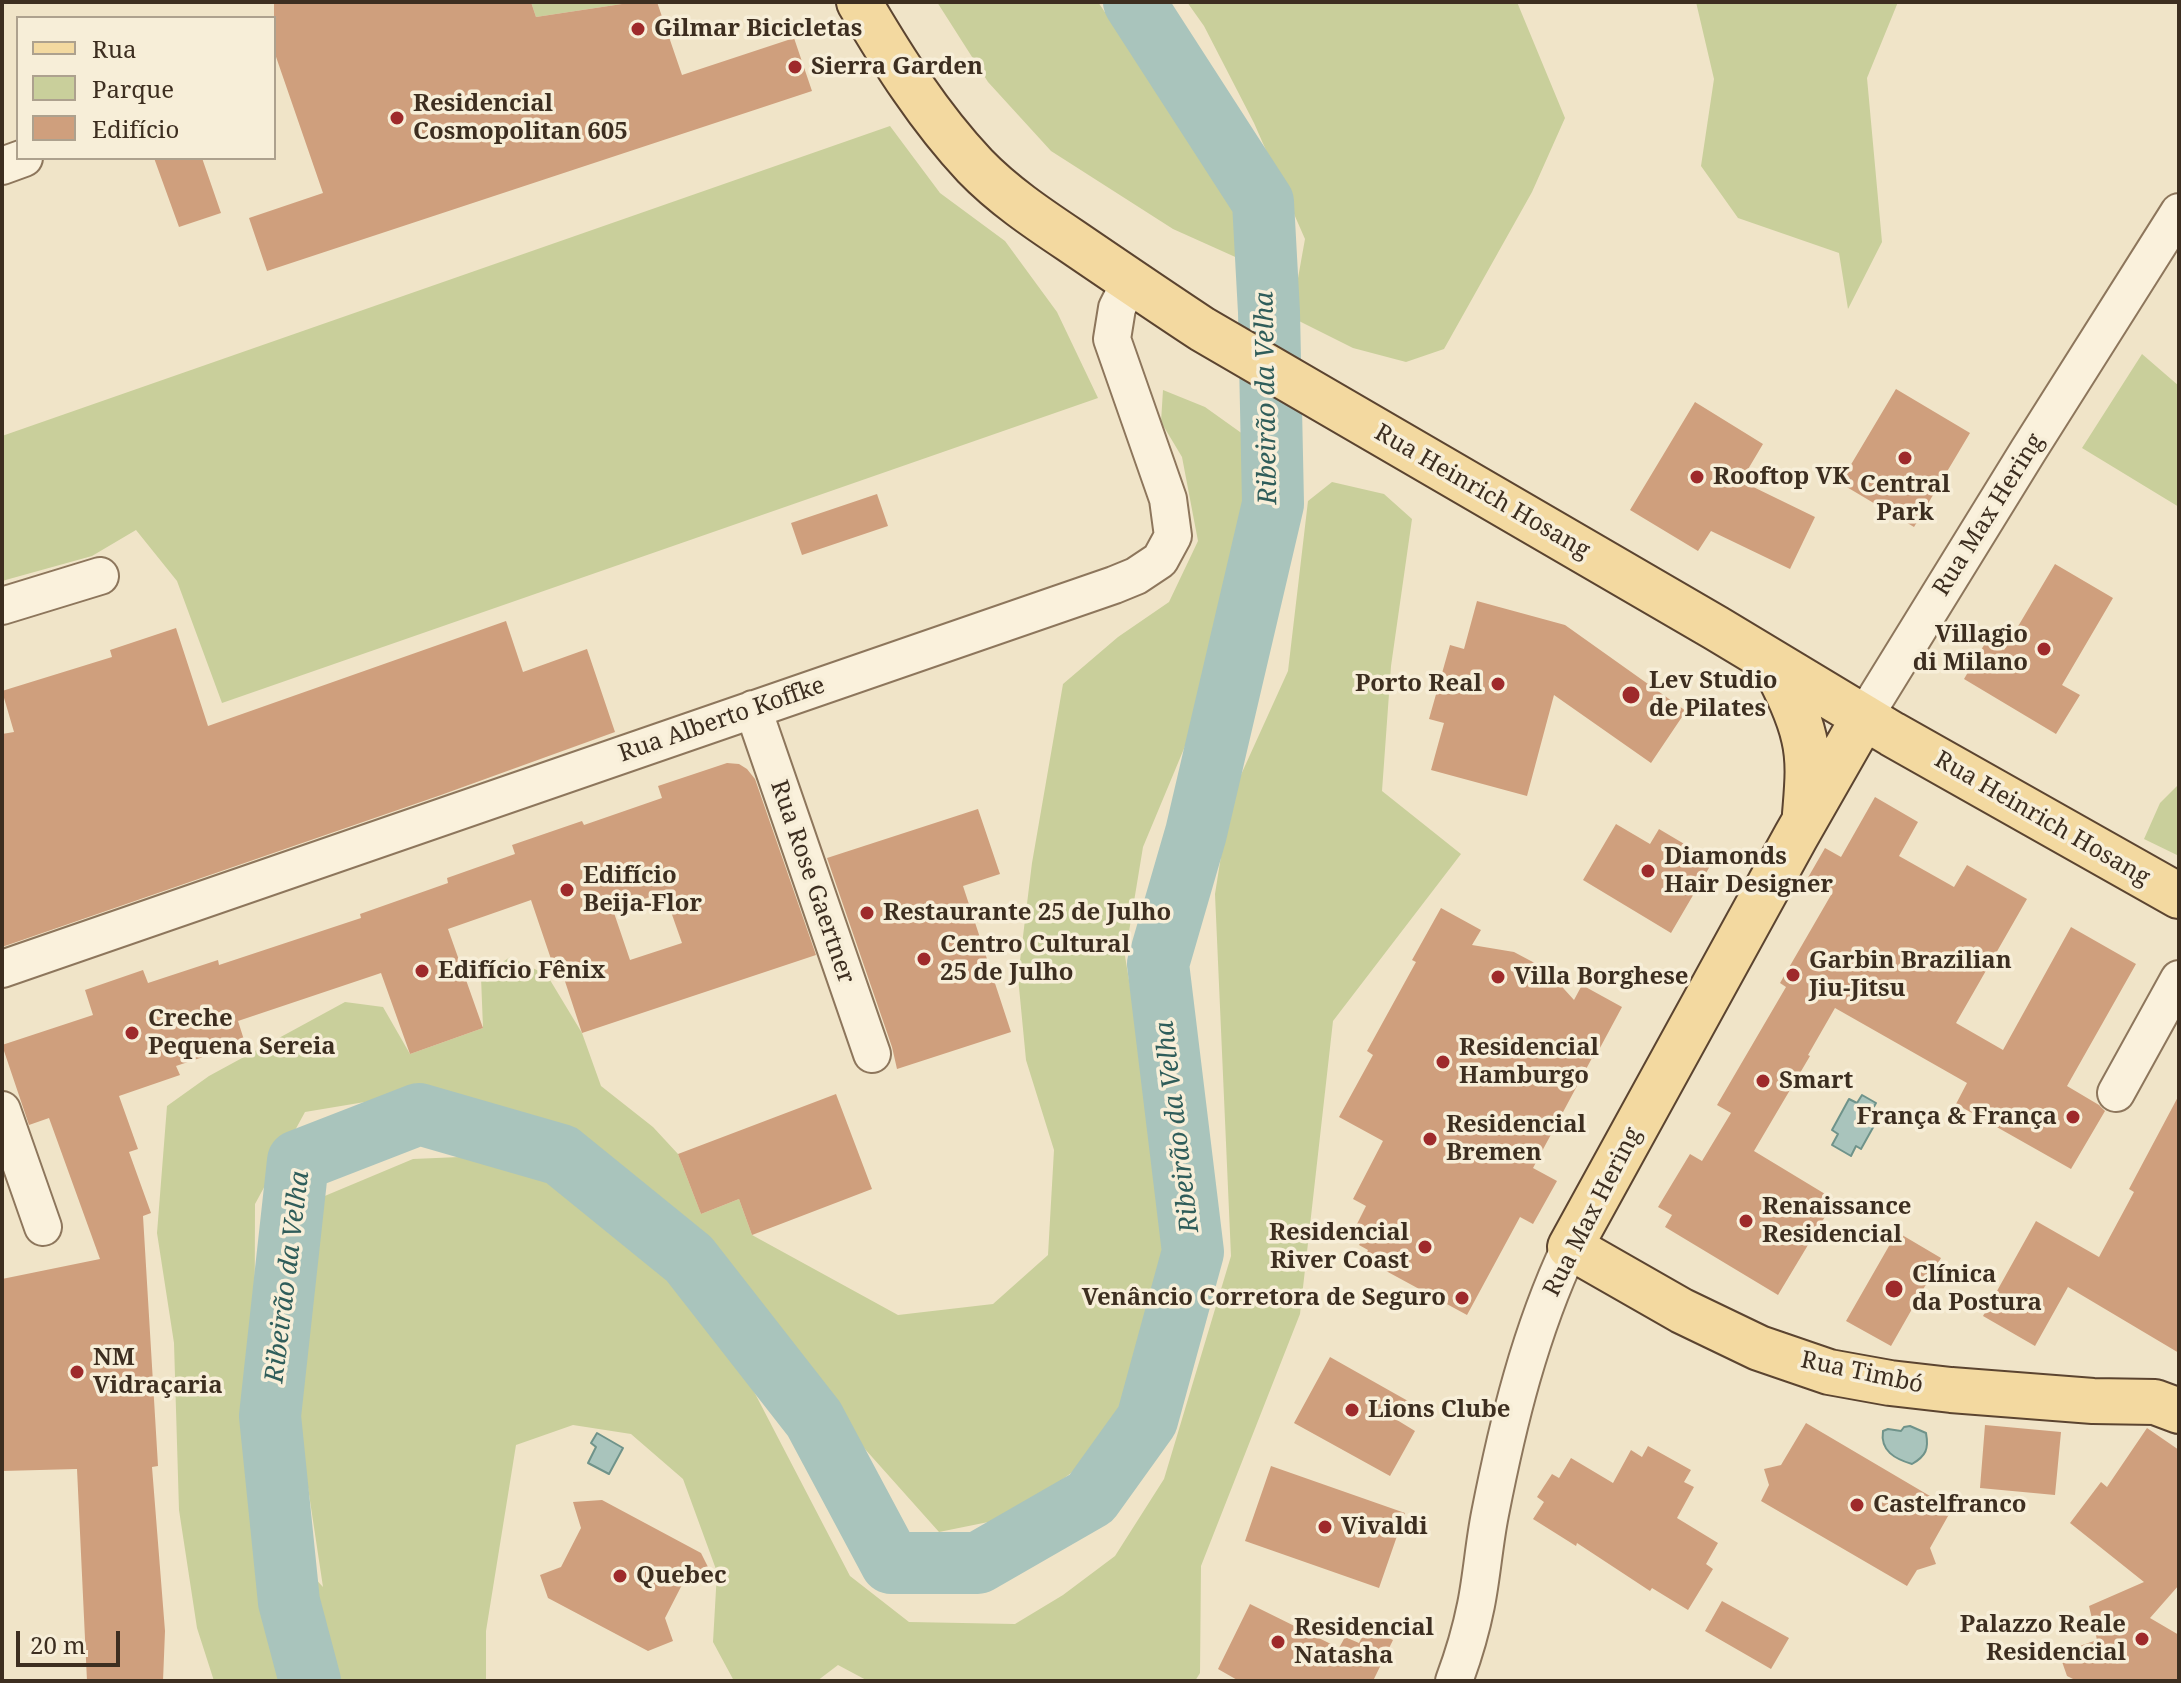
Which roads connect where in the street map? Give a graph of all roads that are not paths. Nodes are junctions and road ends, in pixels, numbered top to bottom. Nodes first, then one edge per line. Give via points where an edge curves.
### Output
1 (859, 2) edge
2 (2179, 212) edge
3 (1130, 282) junction
4 (100, 576) dead end
5 (2, 606) edge
6 (1773, 663) junction
7 (753, 709) junction
8 (1864, 717) junction
9 (1804, 821) junction
10 (2179, 896) edge
11 (2, 969) edge
12 (2179, 979) edge
13 (872, 1054) dead end
14 (2116, 1093) dead end
15 (2, 1110) edge
16 (43, 1227) dead end
17 (1570, 1247) junction
18 (2179, 1411) edge
19 (1454, 1681) edge

1 - 3 main road, Rua Heinrich Hosang via 907,80 976,167 1022,207
2 - 8 street, Rua Max Hering
3 - 6 main road, Rua Heinrich Hosang
3 - 7 street, Rua Alberto Koffke via 1117,308 1112,339 1168,499 1173,536 1160,560 1114,585
4 - 5 street
6 - 8 main road, Rua Heinrich Hosang
6 - 9 main road, Rua Max Hering via 1805,741
7 - 11 street, Rua Alberto Koffke
7 - 13 street, Rua Rose Gaertner
8 - 9 main road, Rua Max Hering
8 - 10 main road, Rua Heinrich Hosang
9 - 17 main road, Rua Max Hering
12 - 14 street
15 - 16 street
17 - 18 main road, Rua Timbó via 1682,1311 1759,1348 1829,1372 1951,1390 2155,1402
17 - 19 street, Rua Max Hering via 1523,1368 1503,1447 1476,1605

